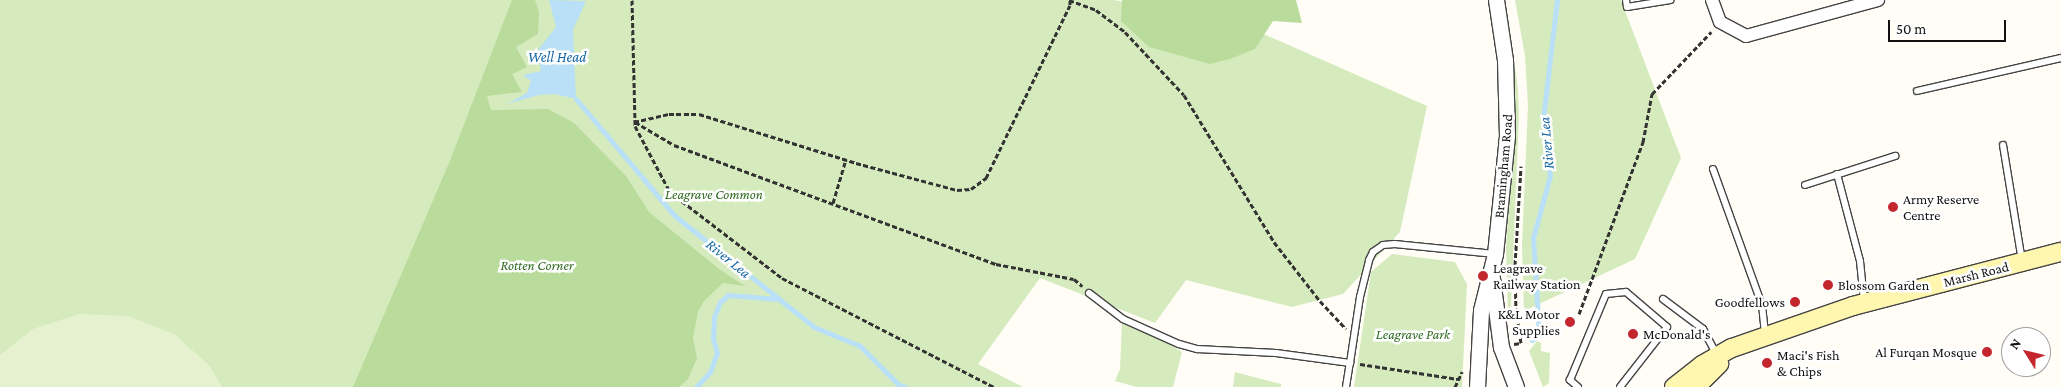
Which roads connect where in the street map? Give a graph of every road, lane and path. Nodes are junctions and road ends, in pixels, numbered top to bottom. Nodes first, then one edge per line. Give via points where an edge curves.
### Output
1 (632, 0) edge
2 (1070, 0) edge
3 (1496, 0) edge
4 (1626, 0) edge
5 (1670, 0) edge
6 (1712, 0) edge
7 (1878, 0) edge
8 (1720, 22) junction
9 (2061, 59) edge
10 (1917, 91) dead end
11 (634, 122) junction
12 (2003, 145) dead end
13 (1895, 156) dead end
14 (846, 159) junction
15 (1713, 169) dead end
16 (1837, 174) junction
17 (1805, 185) dead end
18 (833, 203) junction
19 (2061, 252) edge
20 (1495, 254) junction
21 (2022, 262) junction
22 (1492, 272) junction
23 (1089, 293) joint
24 (1663, 298) dead end
25 (1865, 302) junction
26 (1578, 314) dead end
27 (1765, 336) junction
28 (1355, 339) junction
29 (1748, 342) junction
30 (1718, 356) junction
31 (1350, 363) junction
32 (1458, 379) dead end
33 (994, 387) edge
34 (1346, 387) edge
35 (1477, 387) edge
36 (1516, 387) edge
37 (1578, 387) edge
38 (1620, 387) edge
39 (1674, 387) edge
40 (1696, 387) edge

1 - 11 path
2 - 14 path via 986,178 971,189 957,190
2 - 28 path via 1096,10 1125,32 1184,95 1274,242 1320,301
3 - 20 street, Bramingham Road via 1505,60 1508,121
4 - 5 lane via 1627,7
6 - 8 street
7 - 8 street via 1746,36
8 - 26 path via 1652,94 1643,142
9 - 10 lane
11 - 14 path via 669,114 699,114
11 - 18 path via 674,145
11 - 33 path via 670,192 782,278
12 - 21 lane
13 - 16 lane
14 - 18 path
15 - 27 lane via 1762,306
16 - 17 lane
16 - 25 lane via 1860,261
18 - 23 path via 996,264 1074,279
19 - 21 main road, Marsh Road
20 - 22 street, Bramingham Road
20 - 28 lane via 1383,245 1373,252 1369,260
21 - 25 main road, Marsh Road
22 - 35 street, Bramingham Road via 1481,310
22 - 36 street, Bramingham Road via 1501,347
23 - 31 lane via 1123,319 1197,349 1276,353
24 - 30 lane via 1703,329
25 - 27 main road, Marsh Road
27 - 29 main road, Marsh Road
28 - 31 lane
29 - 30 main road, Marsh Road
29 - 40 main road, Marsh Road
30 - 39 main road, Marsh Road
31 - 32 path
31 - 34 lane
37 - 38 lane via 1570,380 1606,294 1626,292 1667,328

